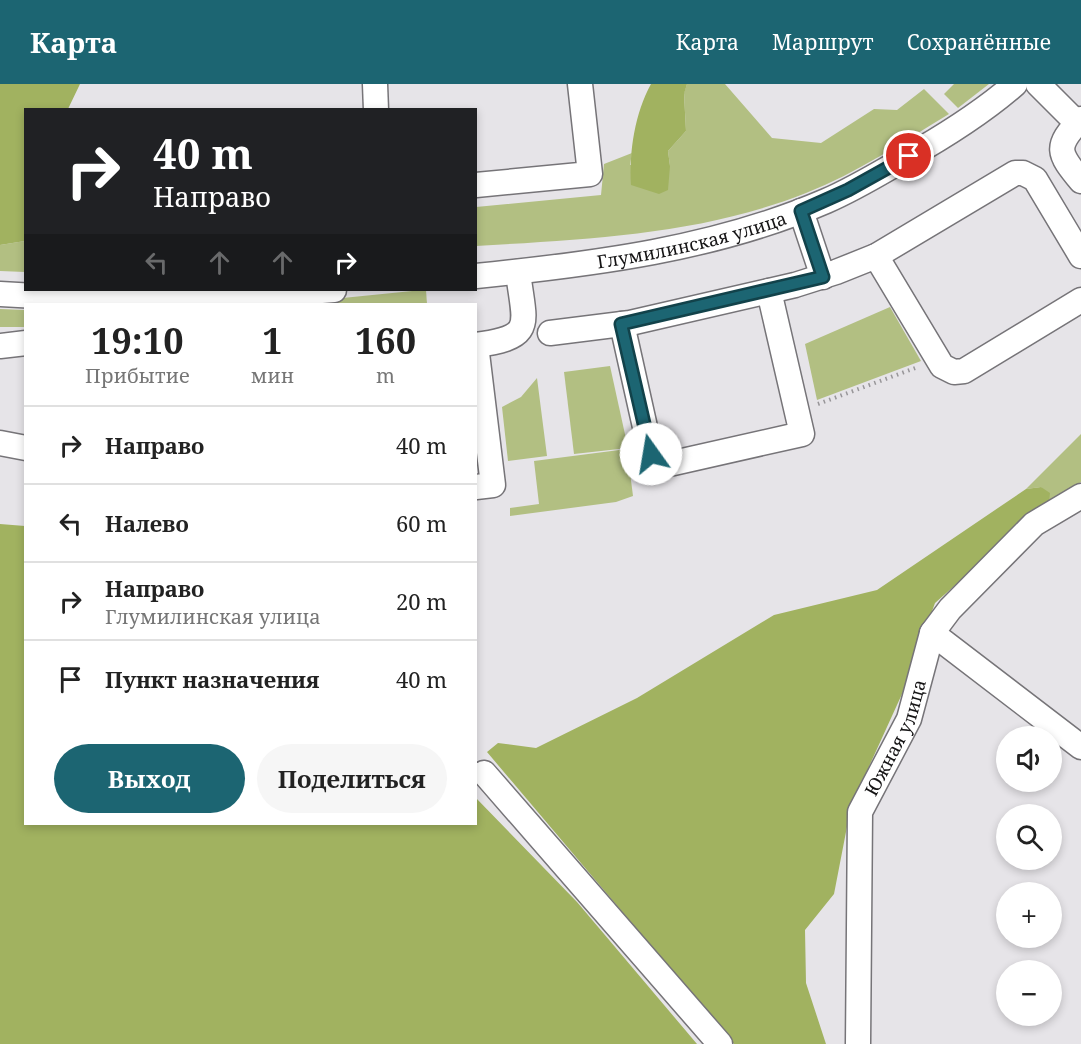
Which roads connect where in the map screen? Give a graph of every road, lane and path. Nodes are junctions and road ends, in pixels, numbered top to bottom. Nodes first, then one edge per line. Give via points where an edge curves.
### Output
1 (375, 84) edge
2 (580, 84) edge
3 (1015, 84) edge
4 (1038, 84) edge
5 (376, 108) edge
6 (1079, 121) edge
7 (1081, 181) edge
8 (477, 184) edge
9 (801, 211) junction
10 (876, 256) junction
11 (1081, 256) edge
12 (518, 272) junction
13 (477, 276) edge
14 (823, 277) junction
15 (324, 291) edge
16 (769, 291) junction
17 (0, 294) edge
18 (1081, 300) edge
19 (621, 324) junction
20 (550, 333) dead end
21 (24, 343) edge
22 (477, 345) edge
23 (0, 346) edge
24 (477, 353) edge
25 (938, 359) junction
26 (797, 412) junction
27 (0, 443) edge
28 (24, 447) edge
29 (477, 487) edge
30 (1081, 496) edge
31 (932, 633) junction
32 (1081, 747) edge
33 (484, 773) dead end
34 (720, 1044) edge
35 (858, 1044) edge

1 - 5 street
2 - 8 street via 590,174
3 - 9 street, Глумилинская улица via 951,132 848,190
4 - 6 street
6 - 7 street via 1063,140 1061,153
9 - 12 street, Глумилинская улица via 671,249
9 - 14 street
10 - 11 street via 1007,176 1023,173 1035,179
10 - 14 street
10 - 25 street
12 - 13 street, Глумилинская улица
12 - 22 street via 524,317 519,331 506,341
14 - 16 street
15 - 17 street via 156,300
16 - 19 street
16 - 26 street
18 - 25 street via 964,371 949,371
19 - 20 street
19 - 26 street via 651,454 658,463 669,464 802,434
21 - 23 street
24 - 29 street via 493,485
25 - 26 path
27 - 28 street
30 - 31 street, Южная улица via 1034,524 950,609
31 - 32 street
31 - 35 street, Южная улица via 909,719 860,812
33 - 34 street

